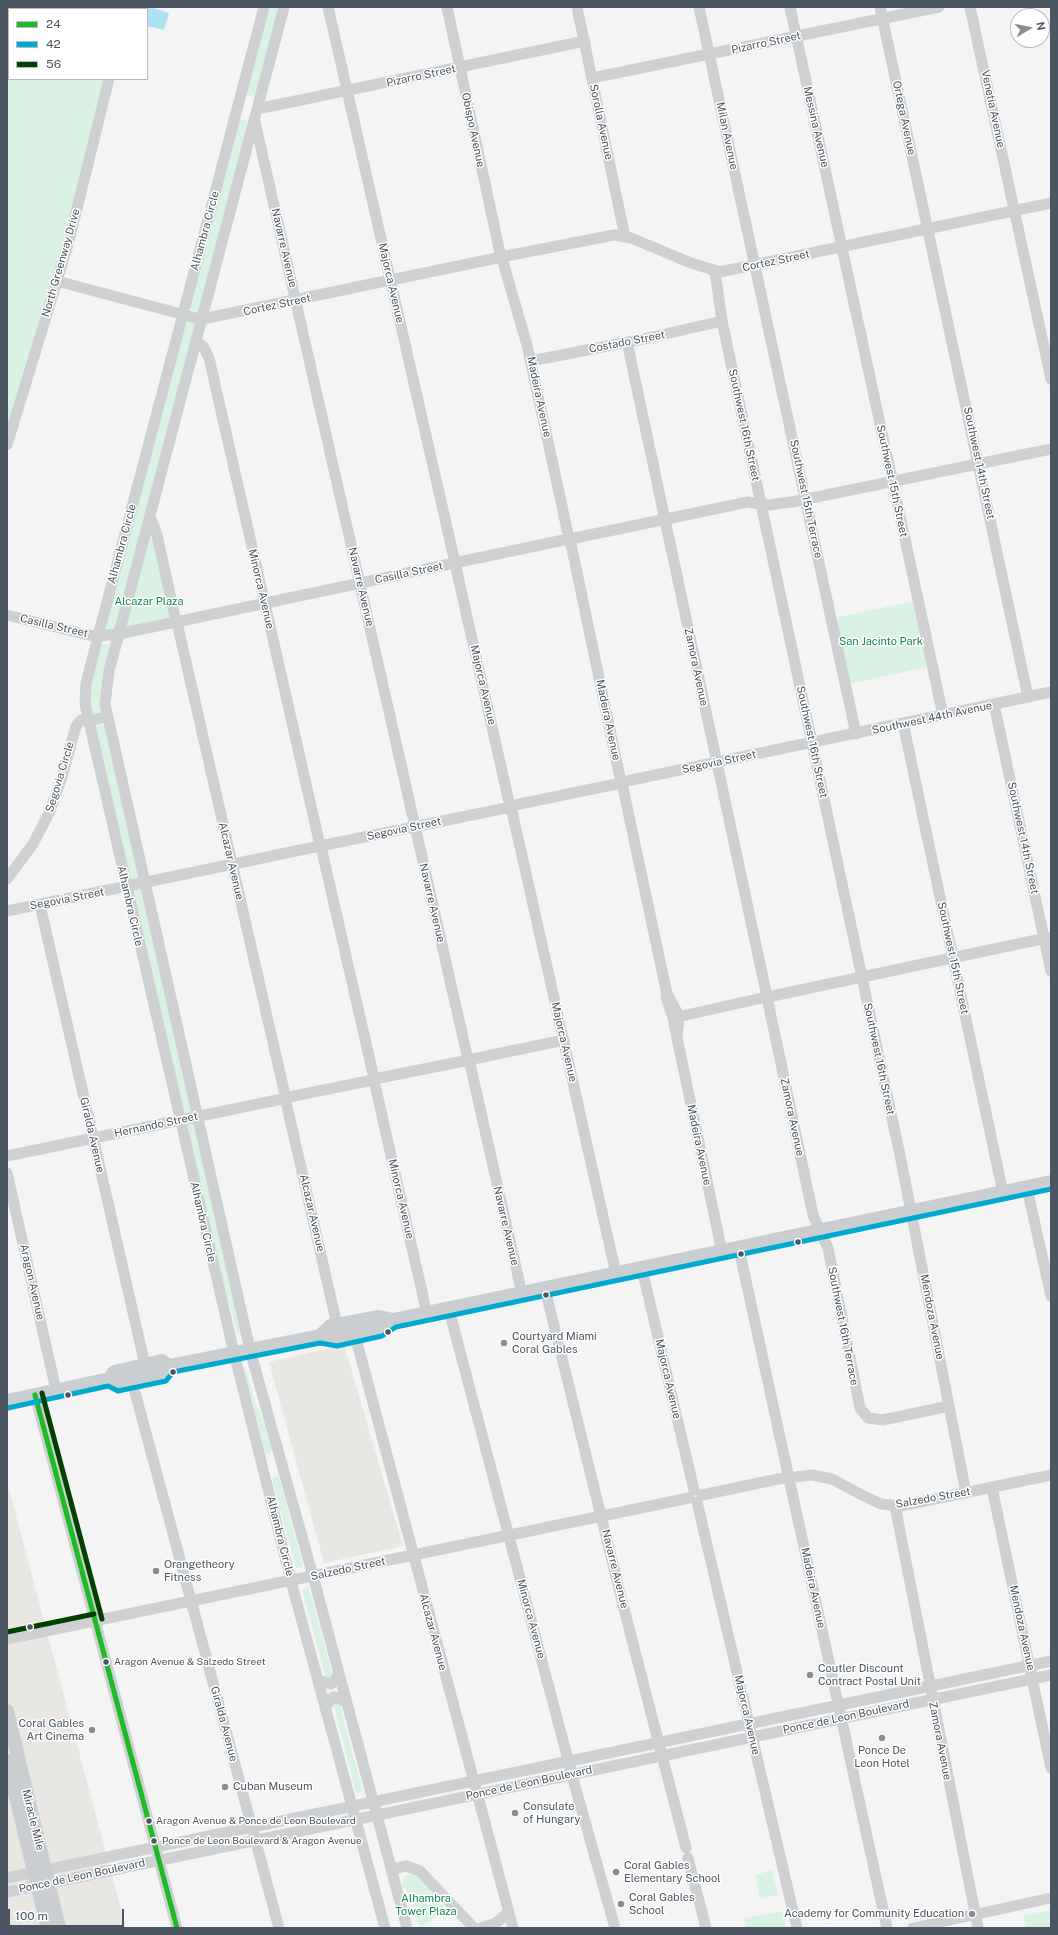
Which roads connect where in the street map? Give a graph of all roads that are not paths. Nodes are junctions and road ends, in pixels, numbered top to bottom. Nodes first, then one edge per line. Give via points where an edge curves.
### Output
1 (264, 7) edge
2 (284, 7) edge
3 (328, 7) edge
4 (447, 7) edge
5 (577, 7) edge
6 (699, 7) edge
7 (790, 7) edge
8 (880, 7) edge
9 (939, 7) edge
10 (970, 7) edge
11 (883, 18) junction
12 (796, 36) junction
13 (585, 41) junction
14 (710, 55) junction
15 (460, 68) junction
16 (592, 78) junction
17 (108, 80) edge
18 (347, 92) junction
19 (237, 109) junction
20 (256, 114) junction
21 (1051, 203) edge
22 (1015, 210) junction
23 (928, 229) junction
24 (625, 237) junction
25 (842, 246) junction
26 (502, 257) junction
27 (756, 265) junction
28 (715, 271) junction
29 (57, 281) junction
30 (390, 281) junction
31 (296, 301) junction
32 (183, 314) junction
33 (202, 318) junction
34 (722, 321) junction
35 (196, 342) junction
36 (626, 342) junction
37 (531, 361) junction
38 (1051, 379) edge
39 (7, 446) edge
40 (1050, 448) edge
41 (979, 463) junction
42 (892, 481) junction
43 (806, 499) junction
44 (761, 504) junction
45 (150, 516) junction
46 (664, 519) junction
47 (570, 539) junction
48 (455, 563) junction
49 (360, 583) junction
50 (265, 603) junction
51 (7, 615) edge
52 (176, 622) junction
53 (119, 634) junction
54 (98, 636) junction
55 (1051, 692) edge
56 (1028, 697) junction
57 (994, 704) junction
58 (943, 715) junction
59 (106, 717) junction
60 (88, 721) junction
61 (903, 723) junction
62 (856, 734) junction
63 (812, 743) junction
64 (717, 763) junction
65 (622, 783) junction
66 (510, 806) junction
67 (415, 826) junction
68 (320, 846) junction
69 (232, 865) junction
70 (7, 879) edge
71 (145, 883) junction
72 (126, 887) junction
73 (40, 905) junction
74 (7, 911) edge
75 (1048, 937) edge
76 (953, 958) junction
77 (1051, 971) edge
78 (862, 978) junction
79 (767, 997) junction
80 (676, 1017) junction
81 (564, 1040) junction
82 (468, 1060) junction
83 (374, 1079) junction
84 (286, 1098) junction
85 (197, 1116) junction
86 (180, 1120) junction
87 (93, 1138) junction
88 (7, 1156) edge
89 (7, 1173) edge
90 (1051, 1182) edge
91 (1027, 1188) junction
92 (1003, 1193) junction
93 (912, 1213) junction
94 (821, 1231) junction
95 (739, 1249) junction
96 (722, 1252) junction
97 (642, 1269) junction
98 (616, 1274) junction
99 (545, 1289) junction
100 (522, 1294) junction
101 (1051, 1296) edge
102 (449, 1310) junction
103 (427, 1314) junction
104 (379, 1317) junction
105 (393, 1320) junction
106 (338, 1325) junction
107 (355, 1335) junction
108 (320, 1336) junction
109 (250, 1350) junction
110 (234, 1353) junction
111 (166, 1364) junction
112 (145, 1365) junction
113 (110, 1379) junction
114 (132, 1381) junction
115 (56, 1390) junction
116 (35, 1395) junction
117 (10, 1398) edge
118 (949, 1406) junction
119 (278, 1450) junction
120 (259, 1456) junction
121 (285, 1474) junction
122 (1051, 1475) edge
123 (789, 1477) junction
124 (266, 1481) junction
125 (992, 1488) junction
126 (966, 1493) junction
127 (695, 1496) junction
128 (894, 1506) junction
129 (602, 1516) junction
130 (508, 1536) junction
131 (413, 1555) junction
132 (313, 1576) junction
133 (291, 1581) junction
134 (191, 1601) junction
135 (94, 1621) junction
136 (7, 1639) edge
137 (1051, 1661) edge
138 (1030, 1666) junction
139 (339, 1672) junction
140 (1051, 1675) edge
141 (1033, 1679) junction
142 (318, 1680) junction
143 (930, 1687) junction
144 (932, 1699) junction
145 (347, 1703) junction
146 (838, 1705) junction
147 (325, 1708) junction
148 (7, 1711) edge
149 (841, 1718) junction
150 (749, 1724) junction
151 (752, 1736) junction
152 (659, 1743) junction
153 (662, 1755) junction
154 (7, 1761) edge
155 (569, 1761) junction
156 (1051, 1768) edge
157 (572, 1774) junction
158 (474, 1781) junction
159 (477, 1794) junction
160 (374, 1801) junction
161 (352, 1806) junction
162 (377, 1814) junction
163 (356, 1819) junction
164 (252, 1826) junction
165 (255, 1840) junction
166 (155, 1847) junction
167 (159, 1860) junction
168 (392, 1869) junction
169 (41, 1877) junction
170 (7, 1878) edge
171 (7, 1892) edge
172 (1051, 1898) edge
173 (509, 1912) junction
174 (975, 1914) junction
175 (48, 1928) edge
176 (60, 1928) edge
177 (177, 1928) edge
178 (279, 1928) edge
179 (385, 1928) edge
180 (407, 1928) edge
181 (474, 1928) edge
182 (481, 1928) edge
183 (513, 1928) edge
184 (615, 1928) edge
185 (706, 1928) edge
186 (797, 1928) edge
187 (887, 1928) edge
188 (913, 1928) edge
189 (978, 1928) edge

1 - 19 street, Alhambra Circle
2 - 20 street, Alhambra Circle
3 - 18 street, Majorca Avenue
4 - 15 street, Obispo Avenue
5 - 13 street, Sorolla Avenue
6 - 14 street, Milan Avenue
7 - 12 street, Messina Avenue
8 - 11 street, Ortega Avenue
9 - 11 street, Pizarro Street
10 - 22 street, Venetia Avenue
11 - 12 street, Pizarro Street
11 - 23 street, Ortega Avenue
12 - 14 street, Pizarro Street
12 - 25 street, Messina Avenue
13 - 15 street, Pizarro Street
13 - 16 street, Sorolla Avenue
14 - 16 street, Pizarro Street
14 - 27 street, Milan Avenue
15 - 18 street, Pizarro Street
15 - 26 street, Obispo Avenue
16 - 24 street, Sorolla Avenue
17 - 29 street, North Greenway Drive via 84,185
18 - 20 street, Pizarro Street
18 - 30 street, Majorca Avenue
19 - 20 street
19 - 32 street, Alhambra Circle
20 - 31 street, Navarre Avenue
20 - 33 street, Alhambra Circle
21 - 22 street, Cortez Street
22 - 23 street, Cortez Street
22 - 38 street, Venetia Avenue
23 - 25 street, Cortez Street
23 - 41 street, Southwest 14th Street
24 - 26 street, Cortez Street via 607,235
24 - 28 street, Cortez Street
25 - 27 street, Cortez Street
25 - 42 street, Southwest 15th Street
26 - 30 street, Cortez Street
26 - 37 street, Madeira Avenue
27 - 28 street, Cortez Street
27 - 43 street, Southwest 15th Terrace
28 - 34 street, Southwest 16th Street
29 - 32 street, Cortez Street
29 - 39 street, North Greenway Drive
30 - 31 street, Cortez Street
30 - 48 street, Majorca Avenue
31 - 33 street, Cortez Street
31 - 49 street, Navarre Avenue
32 - 33 street, Cortez Street
32 - 54 street, Alhambra Circle
33 - 35 street, Alhambra Circle
34 - 36 street, Costado Street
34 - 44 street, Southwest 16th Street
35 - 45 street, Alhambra Circle
35 - 50 street, Minorca Avenue via 205,348 209,358
36 - 37 street, Costado Street
36 - 46 street, Zamora Avenue
37 - 47 street, Madeira Avenue
40 - 41 street, Casilla Street
41 - 42 street, Casilla Street
41 - 56 street, Southwest 14th Street
42 - 43 street, Casilla Street
42 - 58 street, Southwest 15th Street
43 - 44 street, Casilla Street
43 - 62 street, Southwest 15th Terrace
44 - 46 street, Casilla Street via 748,502
44 - 63 street, Southwest 16th Street
45 - 52 street, Alcazar Avenue via 157,535
45 - 53 street, Alhambra Circle
46 - 47 street, Casilla Street
46 - 64 street, Zamora Avenue
47 - 48 street, Casilla Street
47 - 65 street, Madeira Avenue
48 - 49 street, Casilla Street
48 - 66 street, Majorca Avenue
49 - 50 street, Casilla Street
49 - 67 street, Navarre Avenue
50 - 52 street, Casilla Street
50 - 68 street, Minorca Avenue
51 - 54 street, Casilla Street
52 - 53 street, Casilla Street
52 - 69 street, Alcazar Avenue
53 - 54 street, Casilla Street
53 - 59 street, Alhambra Circle via 106,686
54 - 60 street, Alhambra Circle via 85,691
55 - 56 street, Southwest 44th Avenue
56 - 57 street, Southwest 44th Avenue
57 - 58 street, Southwest 44th Avenue
57 - 75 street, Southwest 14th Street
58 - 61 street, Southwest 44th Avenue
59 - 60 street, Segovia Circle
59 - 71 street, Alhambra Circle
60 - 70 street, Segovia Circle via 78,722 47,819
60 - 72 street, Alhambra Circle
61 - 62 street, Southwest 44th Avenue
61 - 76 street, Southwest 15th Street
62 - 63 street, Southwest 44th Avenue
63 - 64 street, Segovia Street
63 - 78 street, Southwest 16th Street
64 - 65 street, Segovia Street
64 - 79 street, Zamora Avenue
65 - 66 street, Segovia Street
65 - 80 street, Madeira Avenue via 667,994
66 - 67 street, Segovia Street
66 - 81 street, Majorca Avenue
67 - 68 street, Segovia Street
67 - 82 street, Navarre Avenue
68 - 69 street, Segovia Street
68 - 83 street, Minorca Avenue
69 - 71 street, Segovia Street
69 - 84 street, Alcazar Avenue
71 - 72 street, Segovia Street
71 - 85 street, Alhambra Circle
72 - 73 street, Segovia Street
72 - 86 street, Alhambra Circle
73 - 74 street, Segovia Street
73 - 87 street, Giralda Avenue
75 - 76 street
75 - 77 street, Southwest 14th Street
76 - 78 street
76 - 92 street, Southwest 15th Street
78 - 79 street
78 - 93 street, Southwest 16th Street
79 - 80 street
79 - 94 street, Zamora Avenue via 813,1215
80 - 96 street, Madeira Avenue via 677,1038
81 - 82 street, Hernando Street
81 - 98 street, Majorca Avenue
82 - 83 street, Hernando Street
82 - 100 street, Navarre Avenue
83 - 84 street, Hernando Street
83 - 103 street, Minorca Avenue
84 - 85 street, Hernando Street
84 - 106 street, Alcazar Avenue
85 - 86 street, Hernando Street
85 - 109 street, Alhambra Circle
86 - 87 street, Hernando Street
86 - 110 street, Alhambra Circle
87 - 88 street, Hernando Street
87 - 112 street, Giralda Avenue
89 - 115 street, Aragon Avenue
90 - 91 main road
91 - 92 main road
91 - 101 street
92 - 93 main road
93 - 94 main road
93 - 118 street, Mendoza Avenue
94 - 95 main road
94 - 118 street, Southwest 16th Terrace via 828,1248 858,1404 862,1412 868,1418 883,1420
95 - 96 main road
95 - 123 street, Madeira Avenue
96 - 97 main road
97 - 98 main road
97 - 127 street, Majorca Avenue
98 - 99 main road
99 - 100 main road
99 - 129 street, Navarre Avenue
100 - 102 main road
102 - 103 main road
102 - 130 street, Minorca Avenue
103 - 105 main road
104 - 105 main road
104 - 106 main road
104 - 107 main road via 377,1322 364,1326
105 - 107 main road via 380,1329
106 - 108 main road via 331,1326
107 - 108 main road via 335,1339
107 - 131 street, Alcazar Avenue
108 - 109 main road
109 - 110 main road
109 - 119 street, Alhambra Circle
110 - 111 main road
110 - 120 street, Alhambra Circle
111 - 112 main road
111 - 114 main road via 164,1374
112 - 113 main road via 114,1372
113 - 114 main road via 117,1384
113 - 115 main road
114 - 134 street, Giralda Avenue
115 - 116 main road
116 - 117 main road
116 - 135 street
118 - 126 street, Mendoza Avenue
119 - 120 street via 271,1458
119 - 121 street, Alhambra Circle
120 - 124 street, Alhambra Circle
121 - 124 street via 274,1471
121 - 132 street, Alhambra Circle
122 - 125 street, Salzedo Street
123 - 127 street, Salzedo Street
123 - 128 street, Salzedo Street via 825,1477 868,1498
123 - 146 street, Madeira Avenue
124 - 133 street, Alhambra Circle
125 - 126 street, Salzedo Street
125 - 138 street, Mendoza Avenue
126 - 128 street, Salzedo Street
127 - 129 street, Salzedo Street
127 - 150 street, Majorca Avenue
128 - 143 street, Zamora Avenue
129 - 130 street, Salzedo Street
129 - 152 street, Navarre Avenue
130 - 131 street, Salzedo Street
130 - 155 street, Minorca Avenue
131 - 132 street, Salzedo Street
131 - 158 street, Alcazar Avenue
132 - 133 street, Salzedo Street
132 - 139 street, Alhambra Circle
133 - 134 street, Salzedo Street
133 - 142 street, Alhambra Circle
134 - 135 street, Salzedo Street
134 - 164 street, Giralda Avenue
135 - 136 street, Salzedo Street
135 - 166 street
137 - 138 street, Ponce de Leon Boulevard
138 - 141 street, Mendoza Avenue
138 - 143 street, Ponce de Leon Boulevard
139 - 142 street via 331,1684
139 - 145 street, Alhambra Circle
140 - 141 street, Ponce de Leon Boulevard
141 - 144 street, Ponce de Leon Boulevard
141 - 156 street, Mendoza Avenue
142 - 147 street, Alhambra Circle
143 - 144 street, Zamora Avenue
143 - 146 street, Ponce de Leon Boulevard
144 - 149 street, Ponce de Leon Boulevard
144 - 174 street, Zamora Avenue
145 - 147 street via 332,1697
145 - 160 street, Alhambra Circle
146 - 149 street, Madeira Avenue
146 - 150 street, Ponce de Leon Boulevard
147 - 161 street, Alhambra Circle
148 - 169 main road, Miracle Mile
149 - 151 street, Ponce de Leon Boulevard
149 - 187 street, Madeira Avenue
150 - 151 street, Majorca Avenue
150 - 152 street, Ponce de Leon Boulevard
151 - 153 street, Ponce de Leon Boulevard
151 - 186 street, Majorca Avenue
152 - 153 street, Navarre Avenue
152 - 155 street, Ponce de Leon Boulevard
153 - 157 street, Ponce de Leon Boulevard
153 - 185 street, Navarre Avenue
154 - 169 main road, Miracle Mile
155 - 157 street, Minorca Avenue
155 - 158 street, Ponce de Leon Boulevard
157 - 159 street, Ponce de Leon Boulevard
157 - 184 street, Minorca Avenue
158 - 159 street, Alcazar Avenue
158 - 160 street, Ponce de Leon Boulevard
159 - 162 street, Ponce de Leon Boulevard
159 - 173 street, Alcazar Avenue
160 - 161 street, Ponce de Leon Boulevard
160 - 162 street, Alhambra Circle
161 - 163 street, Alhambra Circle
161 - 164 street, Ponce de Leon Boulevard
162 - 163 street, Ponce de Leon Boulevard
162 - 168 street, Alhambra Circle
163 - 165 street, Ponce de Leon Boulevard
163 - 179 street, Alhambra Circle
164 - 165 street, Giralda Avenue
164 - 166 street, Ponce de Leon Boulevard
165 - 167 street, Ponce de Leon Boulevard
165 - 178 street, Giralda Avenue
166 - 167 street
166 - 169 street, Ponce de Leon Boulevard
167 - 169 street, Ponce de Leon Boulevard
167 - 177 street
168 - 180 street, Alhambra Circle
168 - 181 street via 406,1866 420,1871
169 - 170 street, Ponce de Leon Boulevard
169 - 171 street, Ponce de Leon Boulevard
169 - 175 main road, Miracle Mile
169 - 176 main road, Miracle Mile
172 - 174 street
173 - 182 street via 496,1924
173 - 183 street, Alcazar Avenue
174 - 188 street
174 - 189 street, Zamora Avenue

